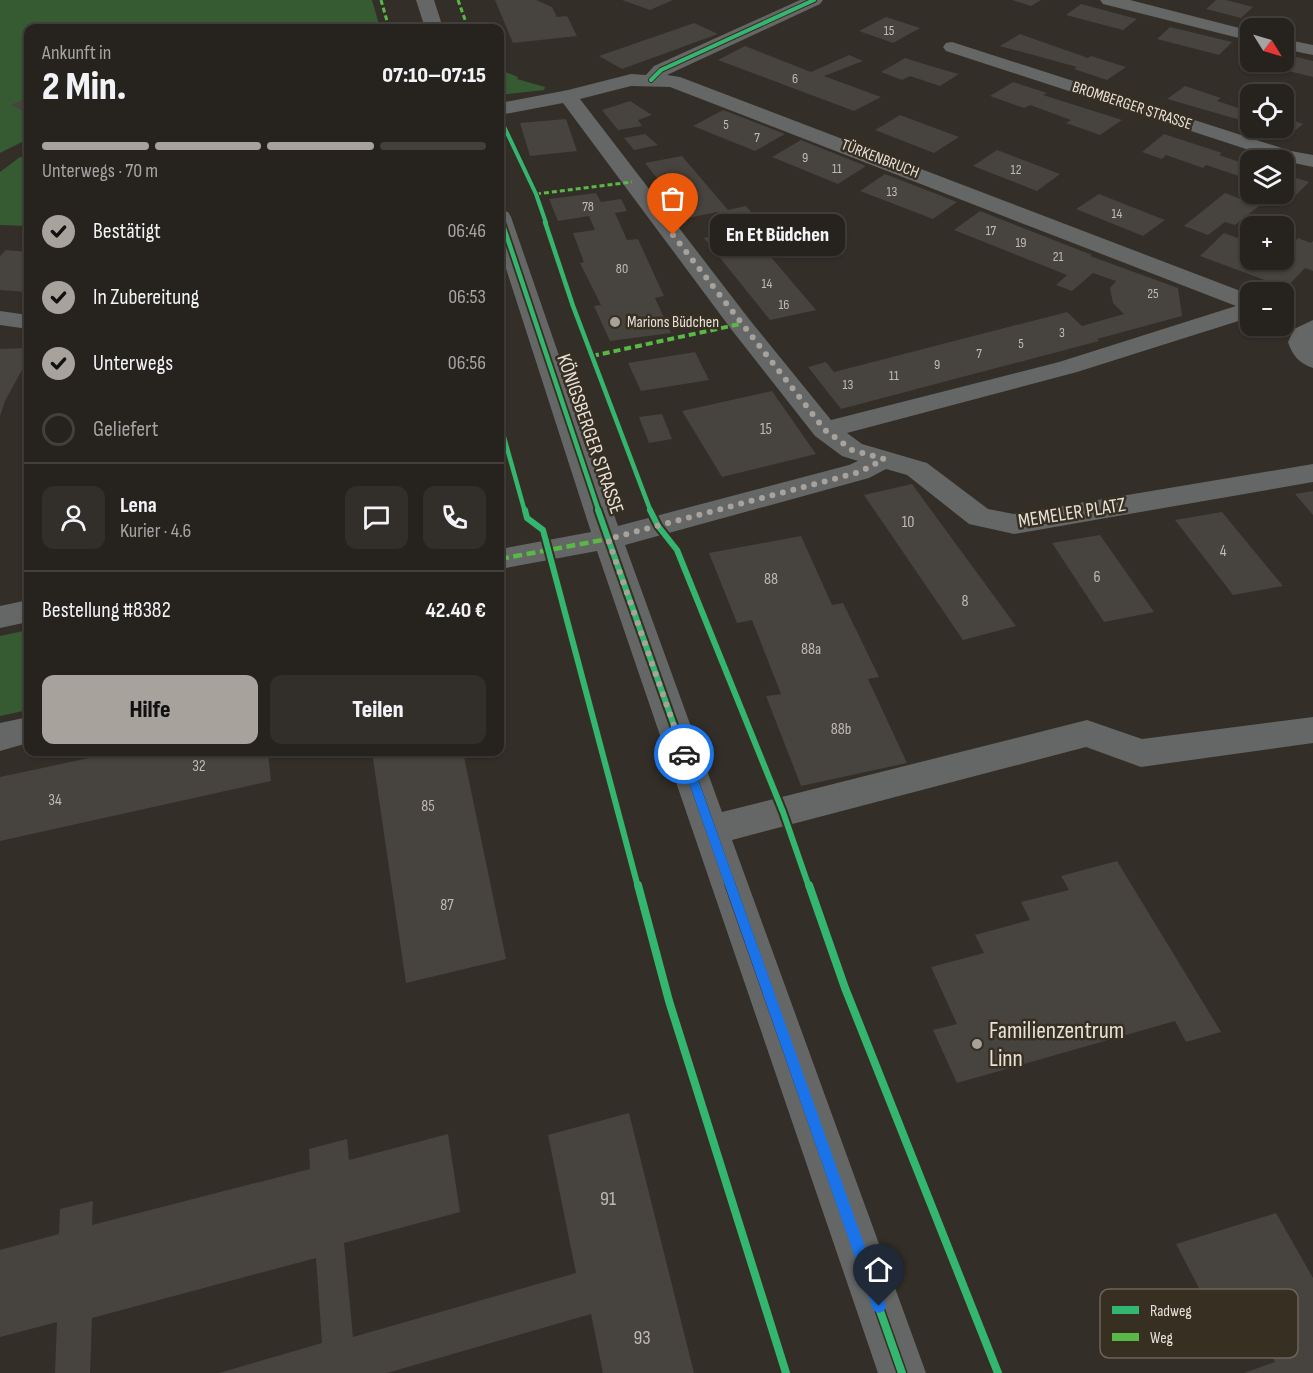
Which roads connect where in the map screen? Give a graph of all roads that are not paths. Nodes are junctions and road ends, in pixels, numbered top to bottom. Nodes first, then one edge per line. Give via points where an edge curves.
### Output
1 (424, 0) edge
2 (814, 0) edge
3 (1109, 0) edge
4 (433, 24) edge
5 (1240, 33) edge
6 (1294, 46) edge
7 (952, 47) dead end
8 (1313, 50) edge
9 (651, 80) junction
10 (568, 96) junction
11 (504, 109) edge
12 (1313, 161) edge
13 (504, 229) edge
14 (1240, 299) edge
15 (1240, 312) edge
16 (0, 318) edge
17 (1294, 320) edge
18 (24, 321) edge
19 (1312, 327) edge
20 (1313, 360) edge
21 (825, 430) junction
22 (884, 459) junction
23 (1313, 473) edge
24 (608, 539) junction
25 (504, 558) edge
26 (24, 612) edge
27 (0, 617) edge
28 (1313, 730) edge
29 (24, 731) edge
30 (0, 737) edge
31 (711, 830) junction
32 (902, 1373) edge

1 - 4 street
2 - 9 street via 661,70
3 - 5 street
6 - 8 street
7 - 12 street, BROMBERGER STRASSE via 1287,156
9 - 10 street, TÜRKENBRUCH via 632,80
9 - 14 street, TÜRKENBRUCH via 673,81
10 - 11 street, TÜRKENBRUCH
10 - 21 street, MEMELER PLATZ
13 - 24 street, KÖNIGSBERGER STRASSE
15 - 21 street via 1068,367
16 - 18 street
17 - 19 street
19 - 20 street via 1299,339 1300,346
21 - 22 street, MEMELER PLATZ via 852,450
22 - 23 street, MEMELER PLATZ via 917,469 979,517 1014,524
22 - 24 street via 860,472
24 - 25 street
24 - 31 street, KÖNIGSBERGER STRASSE
26 - 27 street
28 - 31 street via 1141,753 1087,733
29 - 30 street
31 - 32 street, KÖNIGSBERGER STRASSE

